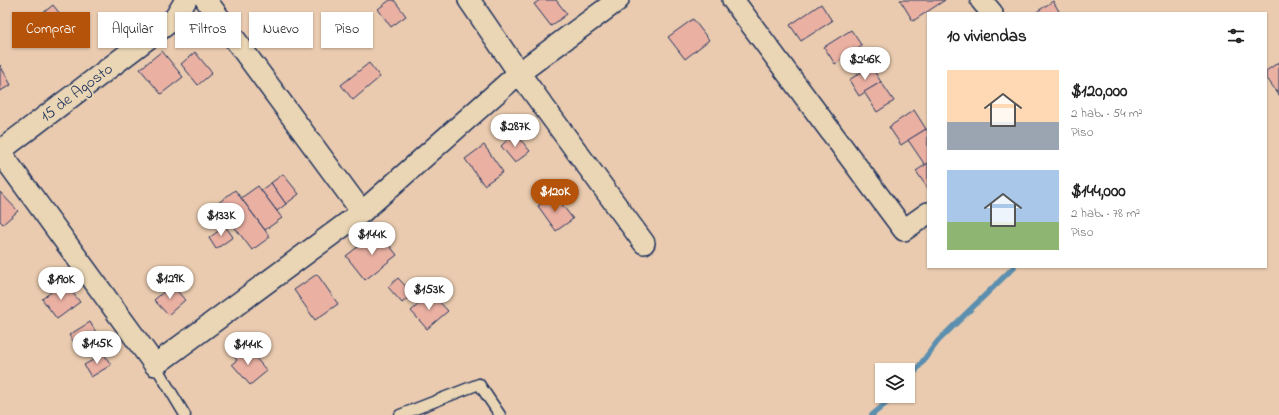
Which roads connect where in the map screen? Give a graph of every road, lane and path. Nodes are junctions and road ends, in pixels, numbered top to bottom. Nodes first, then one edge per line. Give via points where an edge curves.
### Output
1 (186, 0) edge
2 (206, 0) edge
3 (468, 0) edge
4 (618, 0) edge
5 (733, 0) edge
6 (982, 0) edge
7 (991, 12) edge
8 (519, 73) junction
9 (0, 152) edge
10 (362, 212) junction
11 (927, 214) edge
12 (644, 243) dead end
13 (155, 365) junction
14 (184, 415) edge
15 (400, 415) edge
16 (500, 415) edge

1 - 9 street, 15 de Agosto via 175,18
2 - 10 street
3 - 8 street
4 - 8 street
5 - 11 street via 904,230
6 - 7 street
8 - 10 street
8 - 12 street
9 - 13 street
10 - 13 street
13 - 14 lane
15 - 16 lane via 479,384

